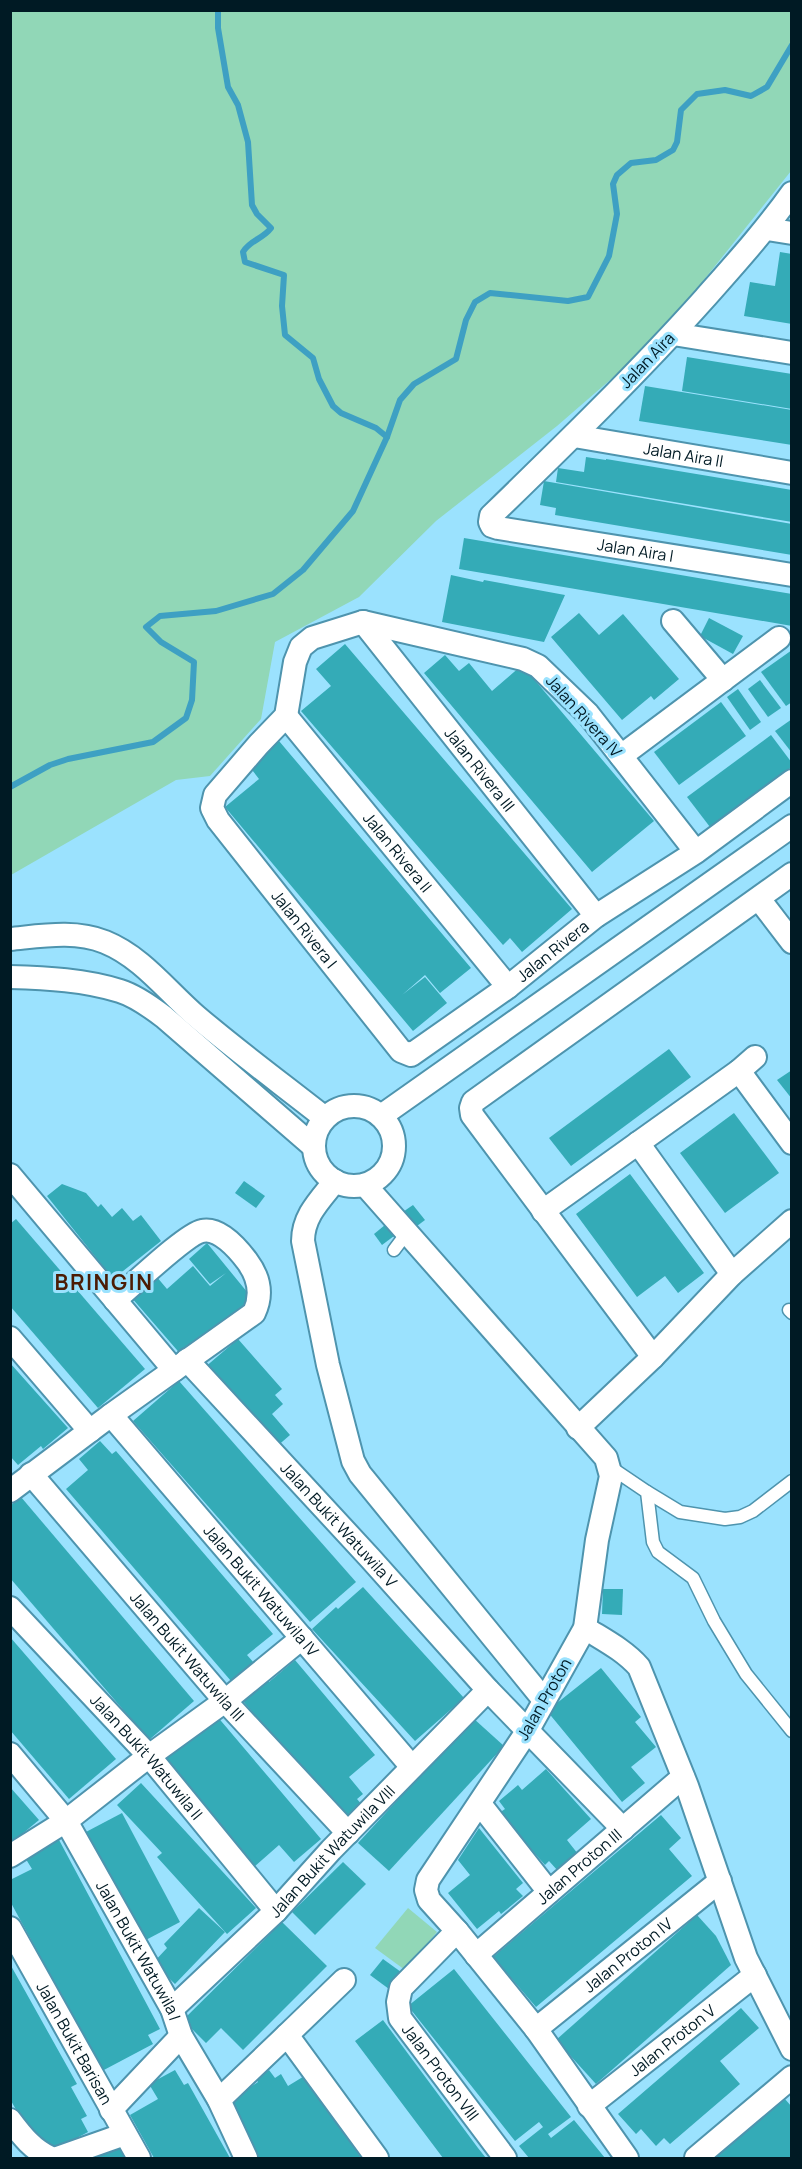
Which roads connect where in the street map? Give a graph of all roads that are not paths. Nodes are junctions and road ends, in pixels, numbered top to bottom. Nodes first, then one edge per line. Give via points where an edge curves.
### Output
1 (792, 193) edge
2 (766, 229) junction
3 (792, 233) edge
4 (673, 334) junction
5 (792, 352) edge
6 (574, 436) junction
7 (792, 473) edge
8 (491, 516) joint
9 (792, 575) edge
10 (673, 621) dead end
11 (363, 622) junction
12 (779, 638) dead end
13 (723, 680) junction
14 (286, 716) junction
15 (621, 756) junction
16 (792, 781) edge
17 (792, 826) edge
18 (696, 852) junction
19 (792, 874) edge
20 (650, 881) junction
21 (759, 899) junction
22 (674, 910) junction
23 (596, 916) junction
24 (10, 939) edge
25 (792, 942) edge
26 (129, 956) junction
27 (10, 977) edge
28 (508, 987) junction
29 (122, 991) junction
30 (411, 1055) joint
31 (381, 1116) junction
32 (325, 1118) junction
33 (638, 1143) junction
34 (792, 1143) edge
35 (314, 1147) junction
36 (10, 1175) edge
37 (335, 1181) junction
38 (365, 1185) junction
39 (543, 1211) junction
40 (792, 1221) edge
41 (732, 1274) junction
42 (115, 1300) junction
43 (10, 1338) edge
44 (653, 1357) junction
45 (180, 1365) junction
46 (111, 1415) junction
47 (578, 1428) junction
48 (90, 1431) junction
49 (610, 1467) junction
50 (31, 1474) junction
51 (792, 1481) edge
52 (11, 1490) edge
53 (647, 1492) junction
54 (10, 1608) edge
55 (585, 1628) junction
56 (302, 1638) junction
57 (488, 1690) junction
58 (225, 1701) junction
59 (544, 1701) junction
60 (528, 1730) junction
61 (792, 1731) edge
62 (10, 1754) edge
63 (149, 1756) junction
64 (412, 1767) junction
65 (683, 1777) junction
66 (480, 1804) junction
67 (66, 1821) junction
68 (623, 1829) junction
69 (348, 1833) junction
70 (10, 1856) edge
71 (720, 1881) junction
72 (549, 1892) junction
73 (276, 1911) junction
74 (10, 1928) edge
75 (457, 1931) junction
76 (476, 1955) junction
77 (755, 1975) junction
78 (344, 1980) dead end
79 (172, 2009) junction
80 (536, 2030) junction
81 (287, 2035) junction
82 (181, 2036) junction
83 (792, 2049) edge
84 (792, 2078) edge
85 (219, 2100) junction
86 (590, 2106) junction
87 (111, 2110) junction
88 (10, 2120) edge
89 (124, 2133) junction
90 (51, 2158) edge
91 (57, 2158) edge
92 (139, 2158) edge
93 (246, 2158) edge
94 (377, 2158) edge
95 (505, 2158) edge
96 (627, 2158) edge
97 (696, 2158) edge

1 - 2 street, Jalan Aira
2 - 3 street
2 - 4 street, Jalan Aira
4 - 5 street
4 - 6 street, Jalan Aira
6 - 7 street, Jalan Aira II
6 - 8 street, Jalan Aira
8 - 9 street, Jalan Aira I via 492,526 498,528
10 - 13 street
11 - 14 street via 312,638 301,647
11 - 15 street, Jalan Rivera IV via 531,662 588,714
11 - 23 street, Jalan Rivera III
12 - 13 street
13 - 15 street
14 - 28 street, Jalan Rivera II
14 - 30 street, Jalan Rivera I via 215,795 212,808 401,1051
15 - 18 street, Jalan Rivera IV
16 - 18 street, Jalan Rivera
17 - 22 street
18 - 20 street, Jalan Rivera
19 - 21 street
20 - 22 street
20 - 23 street, Jalan Rivera
21 - 25 street
21 - 39 street via 474,1102 472,1115
22 - 31 street
23 - 28 street, Jalan Rivera
24 - 26 street via 82,936
26 - 29 street
26 - 32 street via 196,1016
27 - 29 street via 54,979
28 - 30 street, Jalan Rivera
29 - 35 street via 164,1017
31 - 32 street via 358,1106
31 - 38 street via 392,1132 395,1151 388,1169
32 - 35 street
33 - 34 street via 747,1064
33 - 39 street
33 - 41 street
35 - 37 street via 320,1167
36 - 42 street, Jalan Bukit Watuwila V
37 - 38 street via 354,1187
37 - 59 street via 309,1215 303,1241 352,1461
38 - 47 street via 400,1242
39 - 44 street
40 - 41 street
41 - 44 street
42 - 45 street, Jalan Bukit Watuwila V
42 - 45 street via 200,1231 216,1232 241,1253 258,1281 260,1294 254,1313
43 - 48 street
44 - 47 street
45 - 46 street
45 - 57 street, Jalan Bukit Watuwila V
46 - 48 street
46 - 56 street, Jalan Bukit Watuwila IV
47 - 49 street
48 - 50 street
49 - 53 lane
49 - 55 street
50 - 52 street
50 - 58 street, Jalan Bukit Watuwila III
51 - 53 lane via 753,1511 725,1520 680,1512
53 - 61 lane via 653,1542 658,1552 693,1578 746,1674
54 - 63 street, Jalan Bukit Watuwila II
55 - 59 street, Jalan Proton
55 - 65 street via 618,1648 639,1667
56 - 58 street
56 - 64 street, Jalan Bukit Watuwila IV
57 - 60 street, Jalan Bukit Watuwila V
57 - 64 street, Jalan Bukit Watuwila VIII
58 - 63 street
58 - 69 street, Jalan Bukit Watuwila III
59 - 60 street, Jalan Proton
60 - 66 street, Jalan Proton
60 - 68 street, Jalan Bukit Watuwila V
62 - 67 street, Jalan Bukit Watuwila I
63 - 67 street
63 - 73 street, Jalan Bukit Watuwila II
64 - 69 street, Jalan Bukit Watuwila VIII
65 - 68 street, Jalan Proton III
65 - 71 street
66 - 72 street
66 - 75 street, Jalan Proton via 428,1880 426,1890 429,1900
67 - 70 street
67 - 79 street, Jalan Bukit Watuwila I
68 - 72 street, Jalan Proton III
69 - 73 street, Jalan Bukit Watuwila VIII
71 - 77 street
71 - 80 street, Jalan Proton IV
72 - 76 street, Jalan Proton III
73 - 79 street, Jalan Bukit Watuwila VIII
74 - 87 street, Jalan Bukit Barisan
75 - 76 street, Jalan Proton
75 - 95 street, Jalan Proton VIII via 401,1988 400,2018
76 - 80 street, Jalan Proton
77 - 83 street
77 - 86 street, Jalan Proton V
78 - 81 street
79 - 82 street, Jalan Bukit Watuwila I
80 - 86 street, Jalan Proton
81 - 85 street
81 - 94 street
82 - 85 street, Jalan Bukit Watuwila I
82 - 87 street
84 - 97 street
85 - 93 street, Jalan Bukit Watuwila I
86 - 96 street, Jalan Proton
87 - 89 street, Jalan Bukit Barisan
88 - 90 street via 40,2153
89 - 91 street
89 - 92 street, Jalan Bukit Barisan

